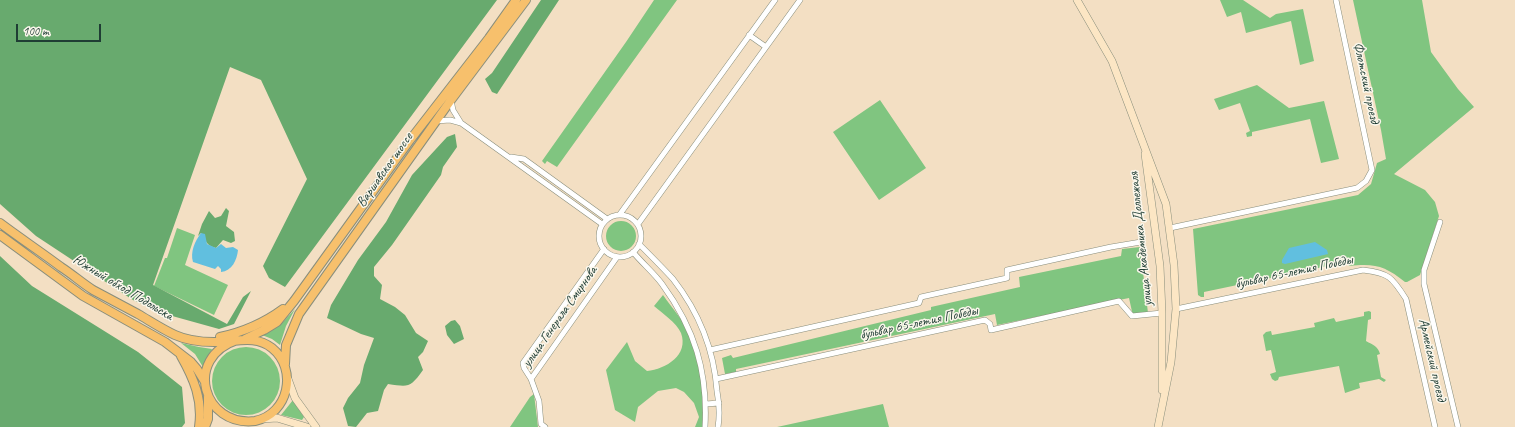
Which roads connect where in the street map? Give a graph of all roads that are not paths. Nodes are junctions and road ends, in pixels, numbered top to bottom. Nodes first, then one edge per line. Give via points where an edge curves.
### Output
1 (516, 0) edge
2 (526, 0) edge
3 (774, 0) edge
4 (800, 0) edge
5 (1077, 0) edge
6 (1336, 0) edge
7 (749, 35) junction
8 (766, 47) junction
9 (451, 100) junction
10 (435, 121) junction
11 (461, 123) junction
12 (1143, 142) junction
13 (509, 157) junction
14 (535, 167) junction
15 (531, 172) junction
16 (1151, 204) junction
17 (1166, 204) junction
18 (620, 214) junction
19 (606, 219) junction
20 (1440, 222) dead end
21 (0, 223) edge
22 (602, 224) junction
23 (638, 224) junction
24 (1170, 228) junction
25 (0, 235) edge
26 (1141, 242) dead end
27 (639, 244) junction
28 (604, 249) junction
29 (633, 252) junction
30 (617, 257) junction
31 (1406, 299) joint
32 (294, 301) junction
33 (1176, 309) junction
34 (1162, 313) junction
35 (701, 328) junction
36 (691, 332) junction
37 (1162, 339) junction
38 (1174, 339) junction
39 (196, 340) junction
40 (241, 340) junction
41 (710, 350) junction
42 (179, 354) junction
43 (285, 365) junction
44 (288, 379) junction
45 (532, 379) junction
46 (716, 379) junction
47 (205, 382) junction
48 (208, 396) junction
49 (719, 403) junction
50 (706, 404) junction
51 (1162, 406) junction
52 (262, 419) junction
53 (248, 422) junction
54 (543, 426) edge
55 (199, 427) edge
56 (205, 427) edge
57 (236, 427) edge
58 (307, 427) edge
59 (316, 427) edge
60 (705, 427) edge
61 (718, 427) edge
62 (1158, 427) edge
63 (1435, 427) edge
64 (1458, 427) edge

1 - 32 main road, Варшавское шоссе
2 - 9 main road, Варшавское шоссе
3 - 7 street
4 - 8 street
5 - 12 main road, улица Академика Доллежаля via 1112,61
6 - 24 street, Флотский проезд via 1372,170 1366,181 1357,188
7 - 8 street
7 - 18 street
8 - 23 street
9 - 10 main road, Варшавское шоссе
9 - 11 street via 453,110
10 - 11 street via 450,120
10 - 43 main road, Варшавское шоссе via 299,314 286,345
11 - 13 street
12 - 16 main road, улица Академика Доллежаля
12 - 17 main road, улица Академика Доллежаля
13 - 14 street via 524,159
13 - 15 street
14 - 15 street
14 - 19 street
15 - 22 street
16 - 17 main road
16 - 34 main road, улица Академика Доллежаля via 1160,266
17 - 24 main road, улица Академика Доллежаля
18 - 19 street
18 - 23 street
19 - 22 street
20 - 64 street via 1424,270 1424,284
21 - 39 main road, Южный обход Подольска via 92,289 176,336
22 - 28 street via 599,238
23 - 27 street via 641,234
24 - 33 main road, улица Академика Доллежаля
25 - 42 main road, Южный обход Подольска via 83,296 165,342
26 - 41 street, бульвар 65-летия Победы via 1111,246 1007,270 1007,278 921,297 919,303
27 - 29 street
27 - 35 street via 672,279 690,303
28 - 30 street
28 - 45 street, улица Генерала Смирнова via 522,363
29 - 30 street
29 - 36 street via 661,283
30 - 45 street, улица Генерала Смирнова
31 - 33 street, бульвар 65-летия Победы via 1395,282 1380,272 1363,270
31 - 63 street, Армейский проезд
32 - 39 main road via 262,322 236,334
32 - 40 main road, Варшавское шоссе via 277,322
33 - 38 main road, улица Академика Доллежаля
34 - 37 main road, улица Академика Доллежаля
34 - 46 street, бульвар 65-летия Победы via 1132,316 1119,301 991,330 990,324 985,320
35 - 36 street
35 - 41 street
36 - 50 street via 703,370
37 - 38 main road via 1168,342
37 - 51 main road, улица Академика Доллежаля
38 - 51 main road, улица Академика Доллежаля
39 - 40 main road
40 - 43 main road via 266,344 277,353
40 - 47 main road via 224,346 214,355 207,368
41 - 46 street
42 - 47 main road, Южный обход Подольска via 197,369
42 - 55 main road via 194,382 199,399
43 - 44 main road
44 - 52 main road via 286,393 279,406
44 - 59 main road via 294,398
45 - 54 street
46 - 49 street
47 - 48 main road
48 - 53 main road via 221,413 234,420
48 - 56 main road via 208,419
49 - 50 street
49 - 61 street
50 - 60 street
51 - 62 main road, улица Академика Доллежаля
52 - 53 main road
52 - 58 main road via 277,418
53 - 57 main road

